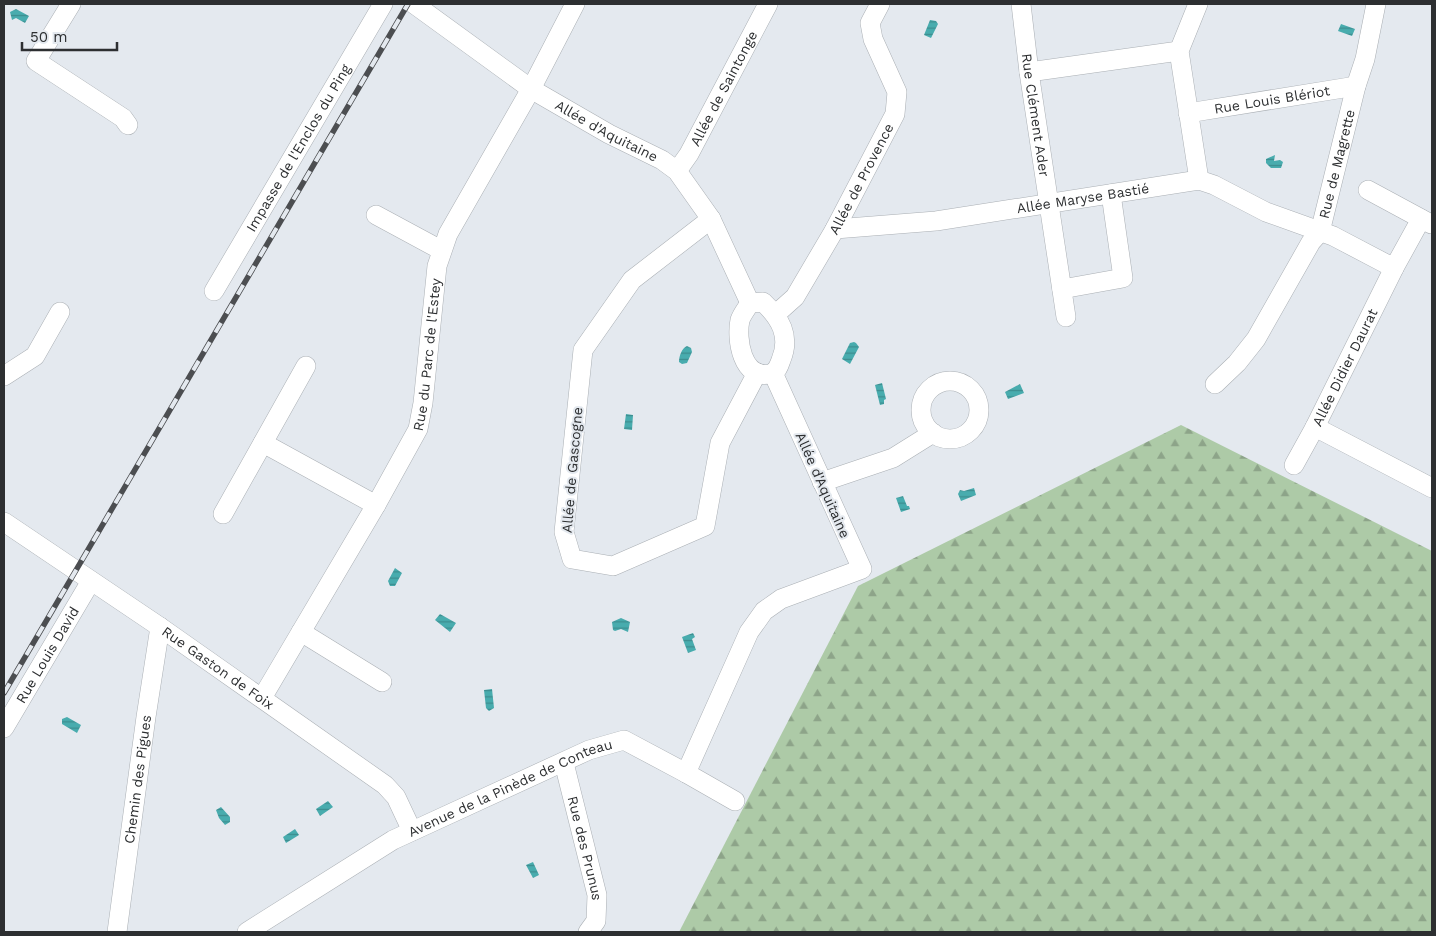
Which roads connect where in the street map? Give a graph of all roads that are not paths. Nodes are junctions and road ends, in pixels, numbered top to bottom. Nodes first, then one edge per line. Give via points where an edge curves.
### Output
1 (71, 4) edge
2 (383, 4) edge
3 (574, 4) edge
4 (768, 4) edge
5 (880, 4) edge
6 (1021, 4) edge
7 (1198, 4) edge
8 (1376, 4) edge
9 (418, 5) edge
10 (1179, 51) junction
11 (1029, 72) junction
12 (1356, 86) junction
13 (531, 89) junction
14 (1188, 113) junction
15 (128, 125) dead end
16 (677, 171) junction
17 (1199, 180) junction
18 (1368, 190) dead end
19 (1111, 194) junction
20 (1049, 204) junction
21 (376, 214) dead end
22 (711, 219) junction
23 (1427, 222) edge
24 (834, 229) junction
25 (1320, 232) junction
26 (441, 250) junction
27 (1394, 268) junction
28 (1062, 289) junction
29 (214, 292) dead end
30 (750, 303) junction
31 (60, 312) dead end
32 (776, 314) junction
33 (1066, 316) dead end
34 (306, 366) dead end
35 (765, 373) junction
36 (4, 376) edge
37 (1215, 384) dead end
38 (1315, 427) junction
39 (933, 433) dead end
40 (263, 443) junction
41 (1294, 465) dead end
42 (822, 482) junction
43 (1432, 488) edge
44 (376, 506) junction
45 (223, 514) dead end
46 (4, 522) edge
47 (91, 580) junction
48 (160, 627) junction
49 (301, 632) junction
50 (382, 682) dead end
51 (262, 698) junction
52 (4, 728) edge
53 (564, 763) junction
54 (686, 773) junction
55 (735, 801) dead end
56 (412, 831) junction
57 (117, 932) edge
58 (247, 932) edge
59 (588, 932) edge

1 - 15 street via 36,61 123,118
2 - 29 street, Impasse de l'Enclos du Ping
3 - 13 street, Rue du Parc de l'Estey
4 - 16 street, Allée de Saintonge
5 - 24 street, Allée de Provence via 870,22 873,40 896,92 895,114
6 - 11 street, Rue Clément Ader
7 - 10 street
8 - 12 street, Rue de Magrette
9 - 13 street, Allée d'Aquitaine
10 - 11 street
10 - 14 street
11 - 20 street, Rue Clément Ader
12 - 14 street, Rue Louis Blériot
12 - 25 street, Rue de Magrette
13 - 16 street, Allée d'Aquitaine
13 - 26 street, Rue du Parc de l'Estey
14 - 17 street
16 - 22 street, Allée d'Aquitaine
17 - 19 street, Allée Maryse Bastié
17 - 25 street via 1266,212
18 - 23 street
19 - 20 street, Allée Maryse Bastié
19 - 28 street via 1123,278
20 - 24 street, Allée Maryse Bastié via 936,221
20 - 28 street, Rue Clément Ader
21 - 26 street
22 - 30 street, Allée d'Aquitaine
22 - 35 street, Allée de Gascogne via 632,280 583,350 564,532 572,559 613,566 705,526 720,444
23 - 27 street, Allée Didier Daurat
24 - 32 street, Allée de Provence via 795,297
25 - 27 street
25 - 37 street, Rue de Magrette via 1311,242 1256,339 1237,364
26 - 44 street, Rue du Parc de l'Estey via 418,428
27 - 38 street, Allée Didier Daurat
28 - 33 street, Rue Clément Ader
30 - 32 street via 763,302
30 - 35 street via 740,318 739,345 744,363
31 - 36 street via 35,356
32 - 35 street via 784,334 785,352 778,367
34 - 40 street
35 - 42 street, Allée d'Aquitaine
38 - 41 street, Allée Didier Daurat
38 - 43 street
39 - 42 street via 893,458
40 - 44 street
40 - 45 street
42 - 54 street, Allée d'Aquitaine via 862,569 781,599 764,611 749,632
44 - 49 street, Rue du Parc de l'Estey
46 - 47 street, Rue Gaston de Foix
47 - 48 street, Rue Gaston de Foix
47 - 52 street, Rue Louis David
48 - 51 street, Rue Gaston de Foix
48 - 57 street, Chemin des Pigues
49 - 50 street
49 - 51 street, Rue du Parc de l'Estey
51 - 56 street, Rue Gaston de Foix via 389,788
53 - 54 street, Avenue de la Pinède de Conteau via 589,750 624,740
53 - 56 street, Avenue de la Pinède de Conteau
53 - 59 street, Rue des Prunus via 597,895 596,921
54 - 55 street, Avenue de la Pinède de Conteau
56 - 58 street, Avenue de la Pinède de Conteau

